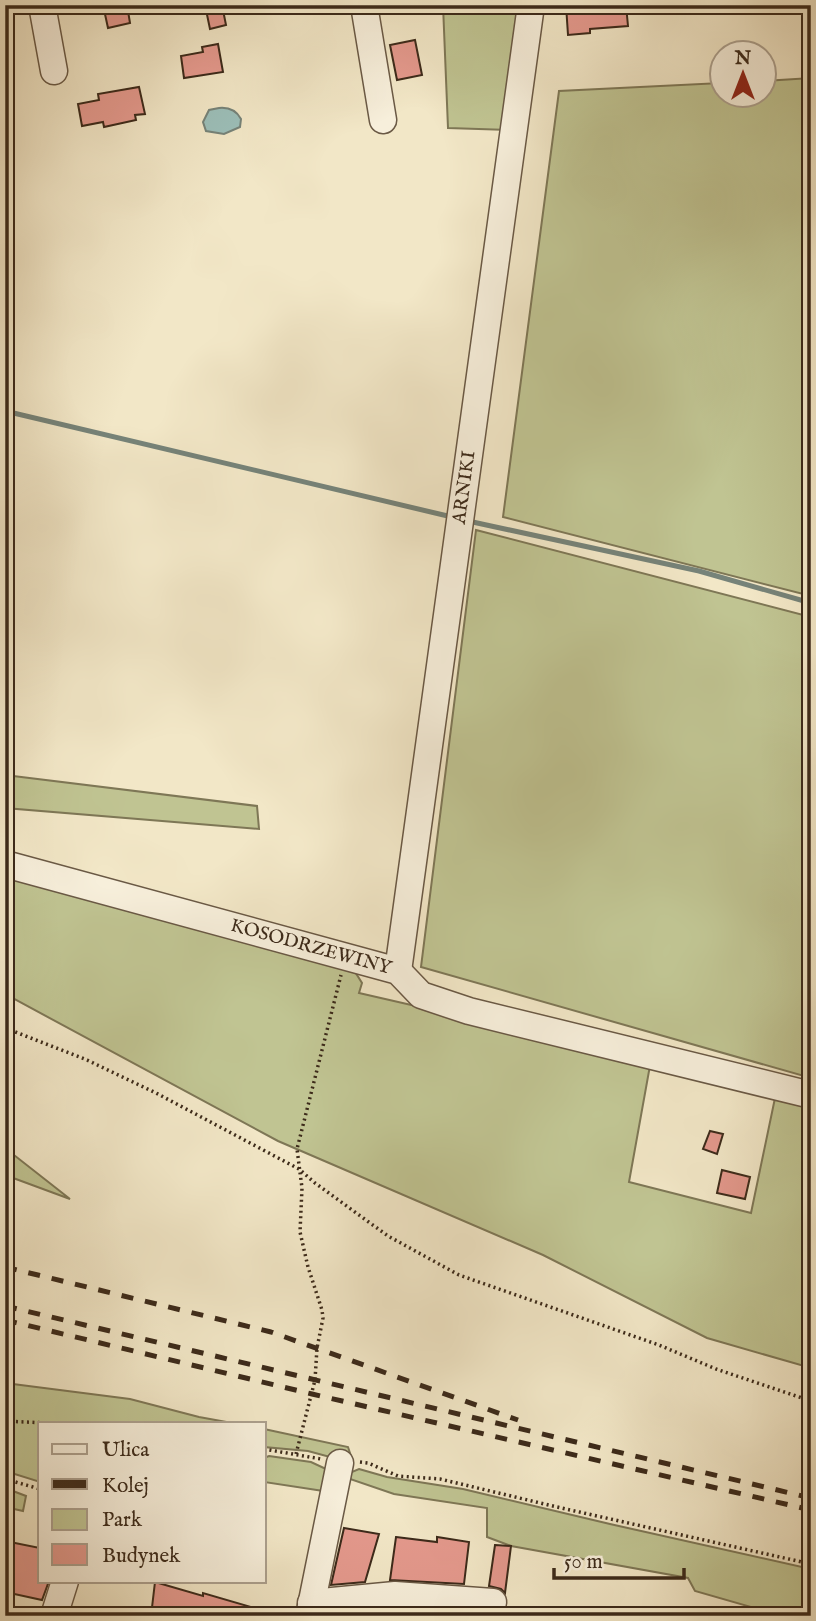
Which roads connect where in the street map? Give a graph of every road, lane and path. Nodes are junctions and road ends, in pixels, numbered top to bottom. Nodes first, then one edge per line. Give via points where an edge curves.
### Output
1 (42, 5) edge
2 (364, 5) edge
3 (531, 5) edge
4 (54, 71) dead end
5 (383, 120) dead end
6 (5, 864) edge
7 (345, 956) junction
8 (398, 971) junction
9 (5, 1028) edge
10 (811, 1095) edge
11 (299, 1169) junction
12 (811, 1401) edge
13 (5, 1421) edge
14 (38, 1423) edge
15 (266, 1449) edge
16 (296, 1454) junction
17 (340, 1463) junction
18 (5, 1479) edge
19 (38, 1488) edge
20 (811, 1564) edge
21 (65, 1582) edge
22 (493, 1602) dead end
23 (310, 1609) edge
24 (54, 1616) edge

1 - 4 street
2 - 5 street
3 - 8 street, ARNIKI
6 - 7 street, KOSODRZEWINY
7 - 8 street, KOSODRZEWINY
7 - 11 path via 297,1149
8 - 10 street, KOSODRZEWINY via 421,995 469,1011
9 - 11 path via 156,1093
11 - 12 path via 388,1236 459,1275
11 - 16 path via 300,1231 323,1318 315,1380
13 - 14 path
15 - 16 path
16 - 17 path
17 - 20 path via 368,1463 398,1476 440,1479
17 - 23 street
18 - 19 path
21 - 24 street
22 - 23 street via 387,1595

